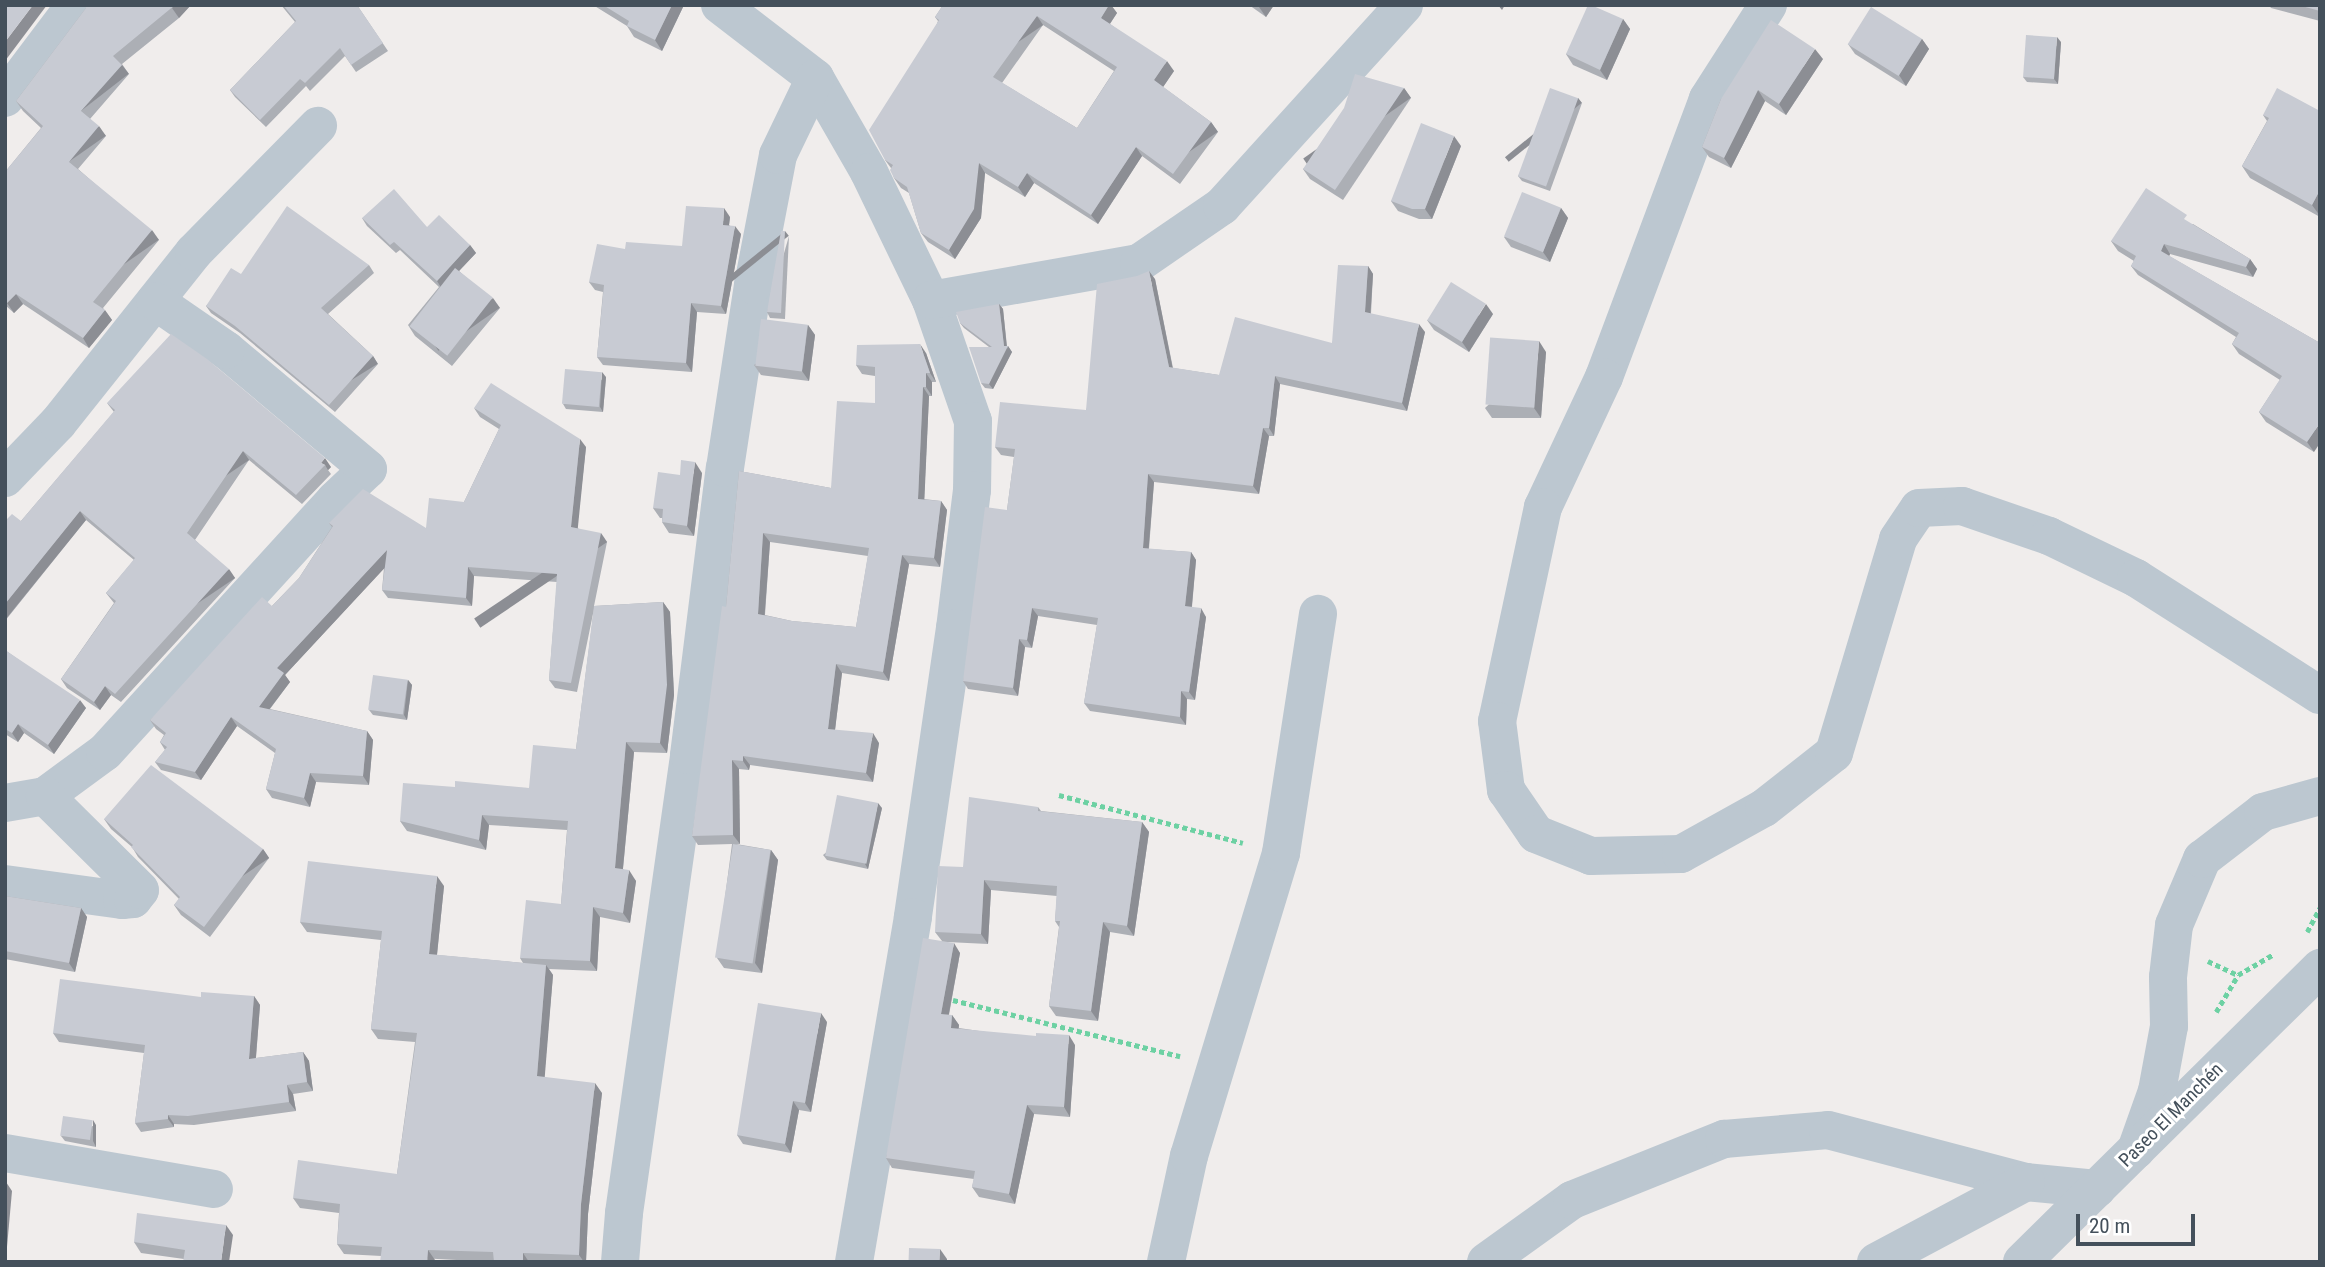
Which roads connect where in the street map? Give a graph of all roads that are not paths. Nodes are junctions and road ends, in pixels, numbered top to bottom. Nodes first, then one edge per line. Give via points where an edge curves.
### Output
1 (75, 5) edge
2 (720, 5) edge
3 (1404, 5) edge
4 (1768, 5) edge
5 (815, 78) junction
6 (5, 98) edge
7 (318, 126) dead end
8 (931, 300) junction
9 (155, 301) junction
10 (5, 478) edge
11 (1318, 614) dead end
12 (2320, 695) edge
13 (44, 796) junction
14 (2320, 796) edge
15 (5, 803) edge
16 (5, 884) edge
17 (2312, 952) edge
18 (2136, 1150) junction
19 (5, 1153) edge
20 (2026, 1182) junction
21 (214, 1189) dead end
22 (2097, 1189) junction
23 (620, 1262) edge
24 (853, 1262) edge
25 (1166, 1262) edge
26 (1486, 1262) edge
27 (1876, 1262) edge
28 (2022, 1262) edge

1 - 6 street
2 - 5 street
3 - 8 street via 1222,206 1139,263
4 - 12 street via 1708,99 1604,377 1544,507 1497,721 1506,790 1536,834 1591,856 1681,854 1764,808 1834,753 1898,539 1919,508 1962,506 2049,536 2136,578
5 - 8 street via 869,172
5 - 23 street via 778,155 753,285
7 - 9 street via 194,252
8 - 24 street via 973,421 972,490 913,917
9 - 10 street via 58,423
9 - 13 street via 226,350 368,469 105,752
11 - 25 street via 1281,853 1189,1156
13 - 15 street
13 - 16 street via 140,890 133,899 122,900
14 - 18 street via 2263,812 2202,859 2174,925 2169,1026 2157,1091
17 - 18 street, Paseo El Manchén
18 - 22 street, Paseo El Manchén
19 - 21 street
20 - 22 street
20 - 26 street via 1828,1130 1724,1139 1572,1200
20 - 27 street
22 - 28 street, Paseo El Manchén

